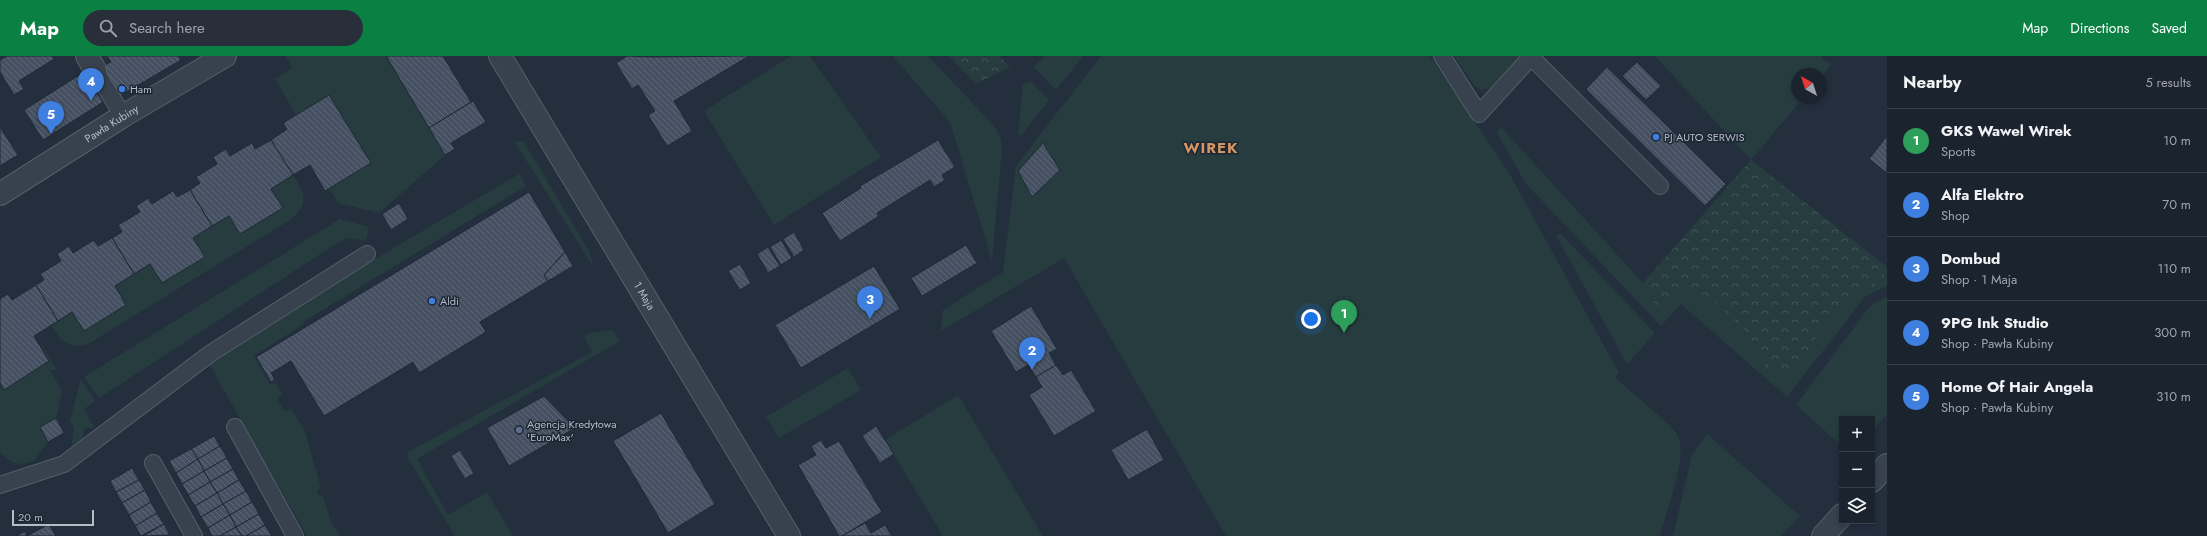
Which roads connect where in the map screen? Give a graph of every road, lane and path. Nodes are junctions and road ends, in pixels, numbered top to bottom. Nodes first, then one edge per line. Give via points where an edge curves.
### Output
1 (225, 56) edge
2 (500, 56) edge
3 (1442, 56) edge
4 (91, 63) edge
5 (123, 116) junction
6 (1660, 186) dead end
7 (0, 194) edge
8 (367, 254) dead end
9 (235, 427) dead end
10 (153, 463) dead end
11 (1887, 465) edge
12 (1875, 478) edge
13 (0, 484) edge
14 (1839, 518) edge
15 (194, 536) edge
16 (295, 536) edge
17 (789, 536) edge
18 (1823, 536) edge

1 - 5 street, Pawła Kubiny
2 - 17 street, 1 Maja
3 - 6 lane via 1479,114 1530,57
4 - 5 lane
5 - 7 street, Pawła Kubiny
8 - 13 lane via 211,353 64,464
9 - 16 lane
10 - 15 lane
11 - 12 street
14 - 18 street

